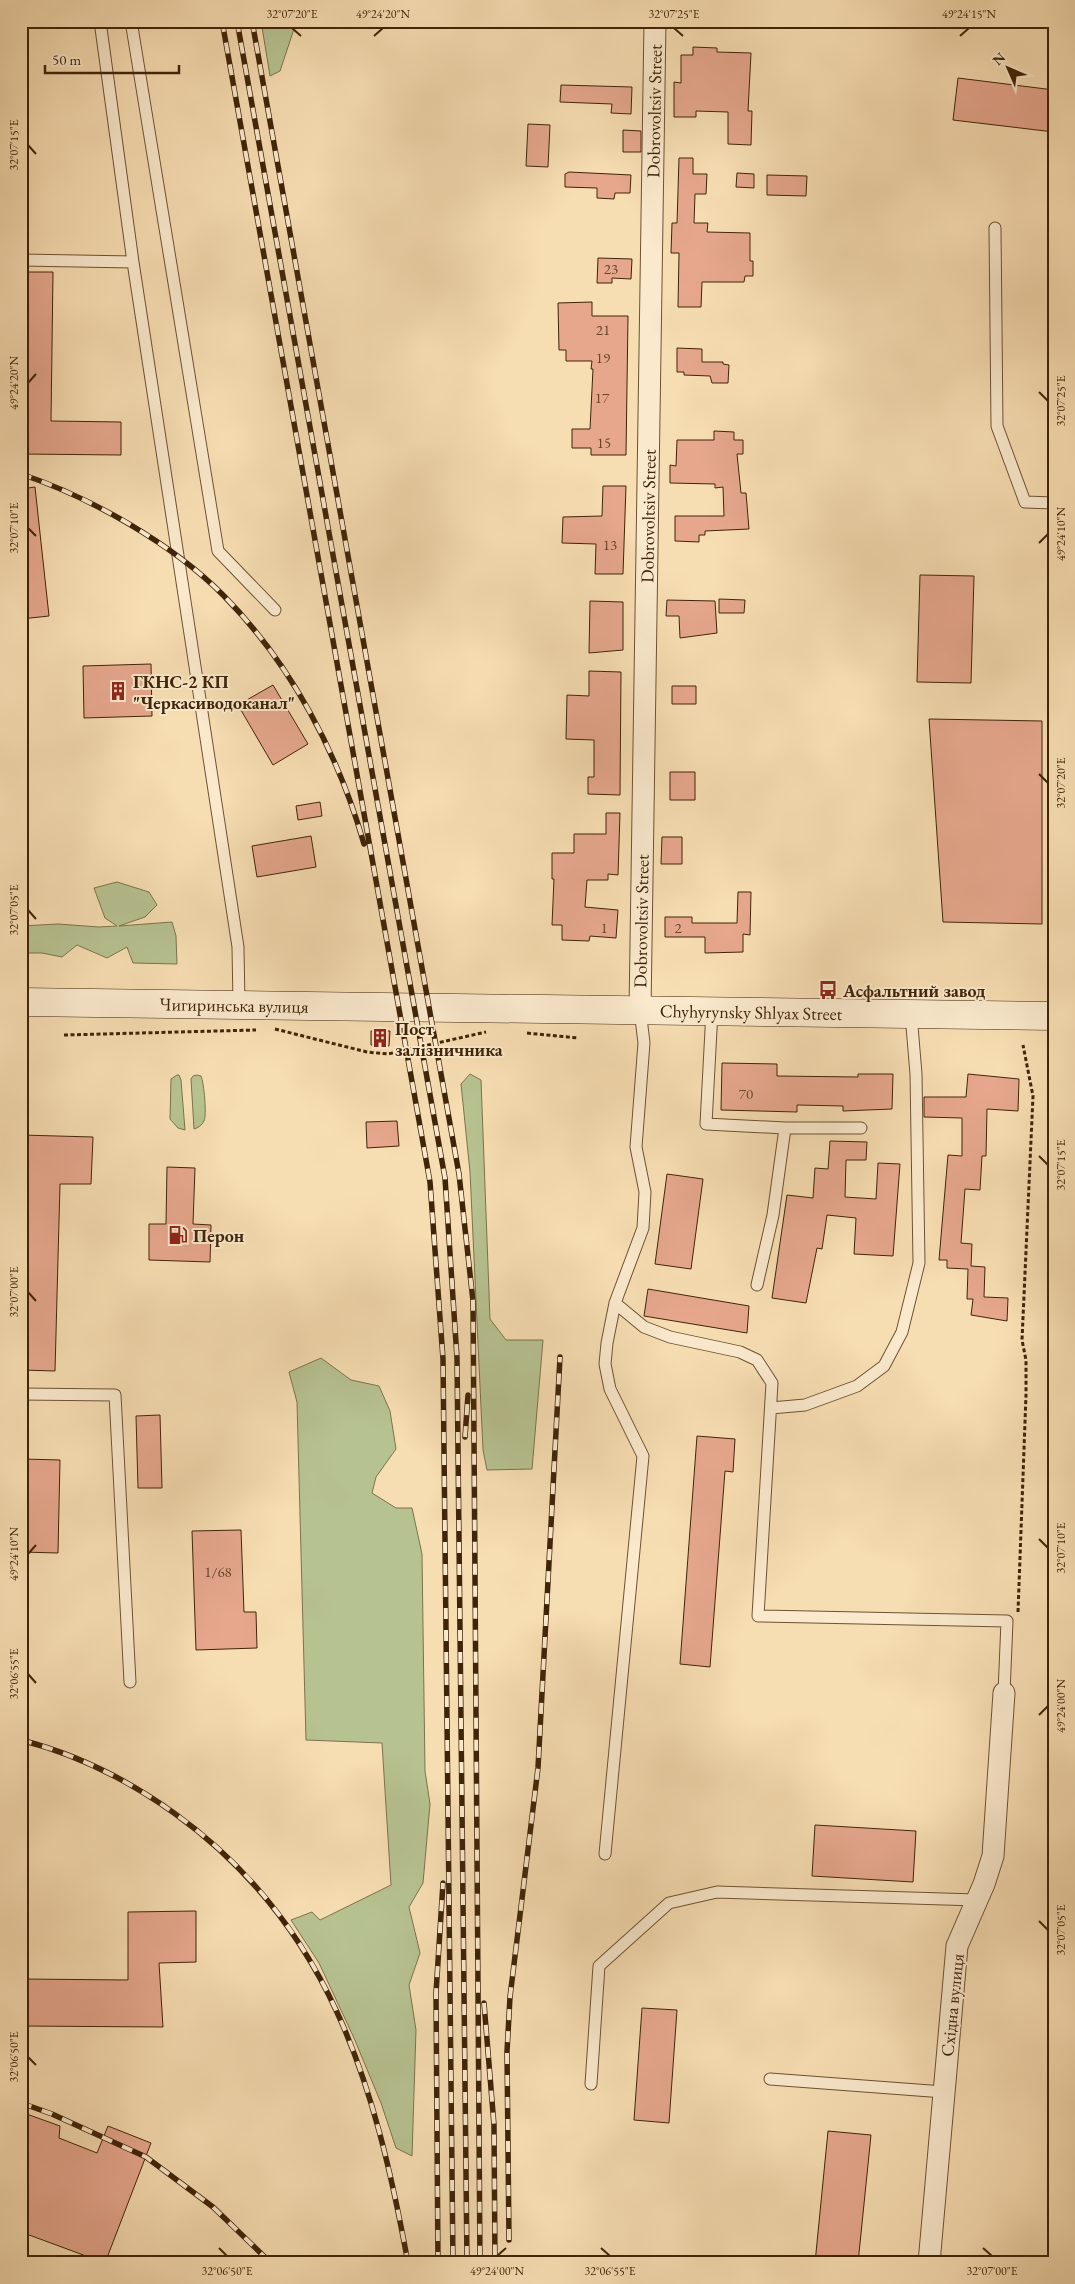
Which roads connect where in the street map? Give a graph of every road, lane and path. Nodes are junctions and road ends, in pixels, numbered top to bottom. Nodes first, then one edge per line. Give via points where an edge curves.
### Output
1 (100, 21) edge
2 (131, 21) edge
3 (656, 21) edge
4 (995, 228) dead end
5 (21, 260) edge
6 (133, 262) junction
7 (1054, 503) edge
8 (275, 610) dead end
9 (21, 1002) edge
10 (239, 1004) junction
11 (447, 1008) joint
12 (640, 1010) junction
13 (712, 1011) junction
14 (911, 1014) junction
15 (1054, 1016) edge
16 (267, 1029) dead end
17 (258, 1030) dead end
18 (493, 1032) dead end
19 (525, 1033) dead end
20 (64, 1035) dead end
21 (578, 1038) dead end
22 (1023, 1045) dead end
23 (785, 1128) junction
24 (861, 1128) dead end
25 (757, 1285) dead end
26 (615, 1303) junction
27 (21, 1394) edge
28 (771, 1408) junction
29 (1018, 1617) dead end
30 (130, 1682) dead end
31 (1004, 1693) joint
32 (605, 1854) dead end
33 (977, 1900) junction
34 (770, 2079) dead end
35 (591, 2084) dead end
36 (944, 2092) junction
37 (929, 2263) edge

1 - 6 lane
2 - 8 lane via 218,551
3 - 12 street, Dobrovoltsiv Street
4 - 7 lane via 997,426 1025,502
5 - 6 lane
6 - 10 lane via 238,947
9 - 10 main road, Чигиринська вулиця
10 - 11 main road, Чигиринська вулиця
11 - 12 main road, Chyhyrynsky Shlyax Street
12 - 13 main road, Chyhyrynsky Shlyax Street
12 - 26 lane via 644,1043 636,1146 645,1192 643,1228
13 - 14 main road, Chyhyrynsky Shlyax Street
13 - 23 lane via 706,1124
14 - 15 main road, Chyhyrynsky Shlyax Street
14 - 28 lane via 916,1074 919,1263 902,1332 884,1366 856,1386 805,1405
16 - 18 path via 388,1054
17 - 20 path
19 - 21 path
22 - 29 path via 1033,1096 1022,1340 1026,1360 1026,1395
23 - 24 lane
23 - 25 lane via 774,1215
26 - 28 lane via 644,1327 670,1337 740,1352 757,1360 772,1382
26 - 32 lane via 605,1364 610,1389 643,1456
27 - 30 lane via 115,1395
28 - 31 lane via 758,1616 1008,1621
31 - 33 street, Східна вулиця via 993,1856
33 - 35 lane via 717,1892 669,1903 599,1966
33 - 36 street, Східна вулиця via 957,1946
34 - 36 lane
36 - 37 street, Східна вулиця

